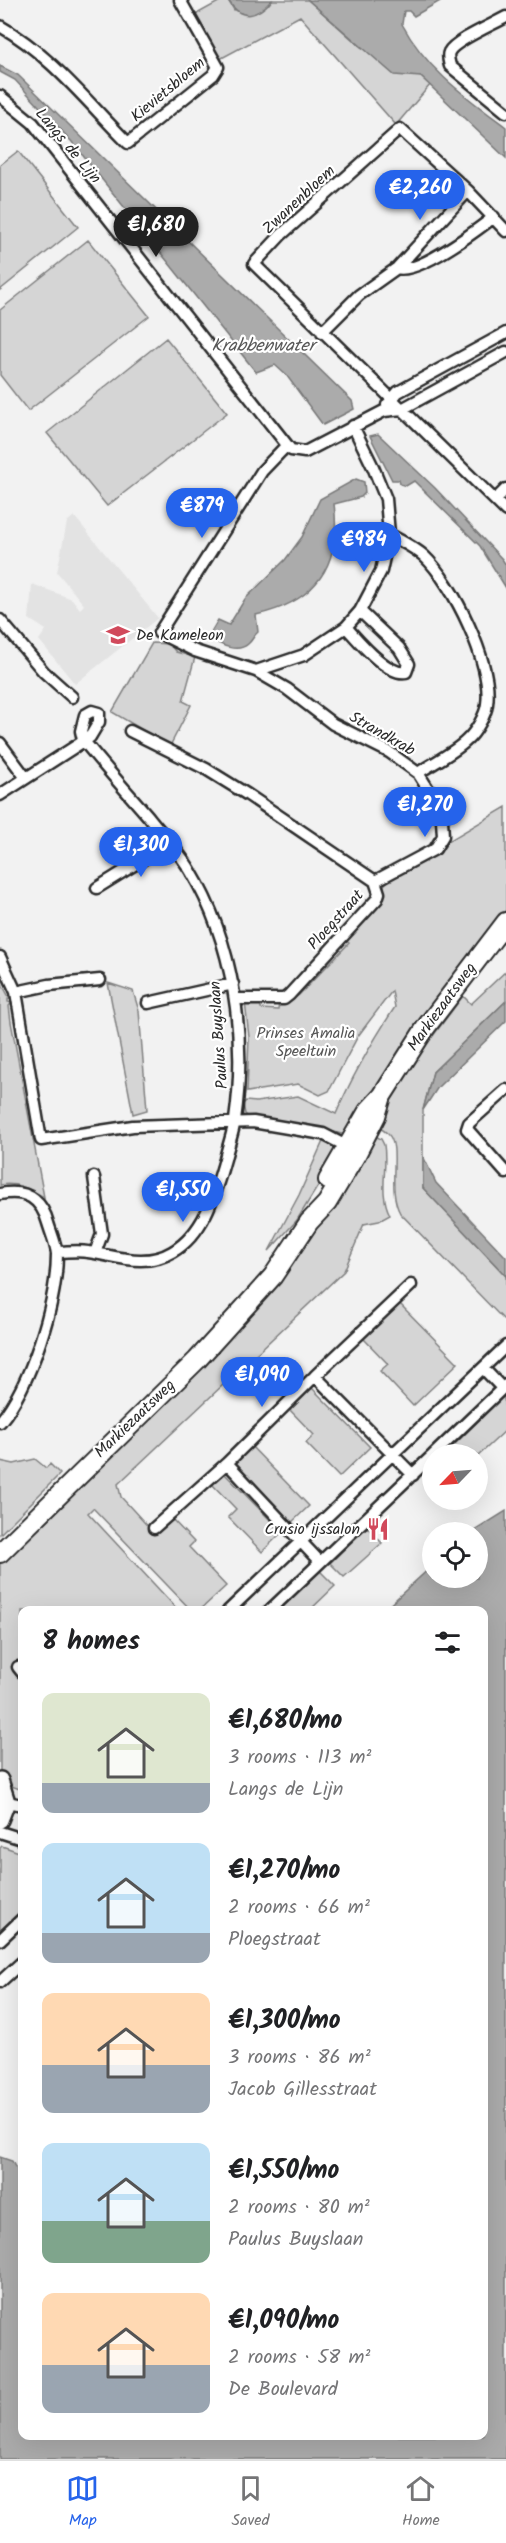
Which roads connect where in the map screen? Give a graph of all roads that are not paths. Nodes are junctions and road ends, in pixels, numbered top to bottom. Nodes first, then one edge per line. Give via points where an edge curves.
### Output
1 (180, 0) edge
2 (506, 17) edge
3 (0, 26) edge
4 (0, 96) edge
5 (506, 112) edge
6 (468, 191) junction
7 (494, 217) junction
8 (506, 231) edge
9 (397, 268) junction
10 (322, 332) junction
11 (506, 333) edge
12 (506, 352) edge
13 (390, 399) junction
14 (402, 409) junction
15 (384, 411) junction
16 (353, 426) junction
17 (286, 445) junction
18 (506, 489) edge
19 (495, 500) junction
20 (506, 511) edge
21 (389, 534) junction
22 (360, 611) junction
23 (0, 620) edge
24 (346, 627) junction
25 (256, 671) junction
26 (72, 697) dead end
27 (130, 731) dead end
28 (0, 743) edge
29 (418, 773) junction
30 (26, 778) junction
31 (0, 795) edge
32 (171, 843) junction
33 (375, 881) junction
34 (97, 888) dead end
35 (506, 922) edge
36 (0, 957) edge
37 (100, 980) dead end
38 (233, 984) junction
39 (16, 992) junction
40 (235, 999) junction
41 (148, 1003) dead end
42 (506, 1090) edge
43 (235, 1123) junction
44 (352, 1150) junction
45 (506, 1173) edge
46 (94, 1177) dead end
47 (0, 1194) edge
48 (57, 1252) junction
49 (95, 1253) junction
50 (411, 1285) dead end
51 (506, 1346) edge
52 (483, 1368) junction
53 (315, 1376) junction
54 (504, 1387) edge
55 (0, 1422) edge
56 (445, 1444) edge
57 (388, 1450) junction
58 (227, 1463) junction
59 (422, 1466) edge
60 (413, 1475) junction
61 (154, 1528) dead end
62 (301, 1541) junction
63 (0, 1553) edge
64 (320, 1563) junction
65 (233, 1606) edge
66 (274, 1606) edge
67 (0, 1780) edge
68 (3, 1801) edge
69 (18, 1804) edge
70 (0, 1820) edge
71 (0, 1832) edge
72 (18, 1838) edge
73 (18, 1923) edge
74 (0, 1940) edge
75 (18, 1966) edge
76 (0, 1982) edge

1 - 3 street, Kievietsbloem via 218,68 128,143 52,66
2 - 5 street via 455,45 448,59 450,66
4 - 17 street, Langs de Lijn via 33,123
6 - 7 street, Zwanenbloem
6 - 9 street
6 - 10 street, Zwanenbloem via 400,129 281,235 254,264
7 - 8 street, Zwanenbloem
7 - 9 street via 448,250 402,270
9 - 10 street via 359,295
10 - 13 street, Zwanenbloem
11 - 13 street
12 - 14 street
13 - 14 street, Zwanenbloem
13 - 15 street
14 - 15 street
14 - 19 street, Zwanenbloem
15 - 16 street
16 - 17 street via 305,452
16 - 21 street via 386,500
17 - 25 street, Strandkrab via 262,471 159,633 195,651
18 - 19 street
19 - 20 street, Zwanenbloem
21 - 22 street via 381,571
21 - 29 street, Strandkrab via 423,555 444,581 464,614 486,681 487,705 468,740
22 - 24 street
22 - 24 street via 399,648 409,664 406,672 401,673 372,655
23 - 26 street via 44,672
24 - 25 street via 304,655
25 - 29 street, Strandkrab via 333,724 389,752
27 - 33 street via 248,795
28 - 30 street
29 - 33 street, Ploegstraat via 433,796 443,836 435,849
30 - 31 street
30 - 32 street, Paulus Buyslaan via 82,740
32 - 34 street
32 - 38 street, Paulus Buyslaan via 205,900
33 - 40 street, Ploegstraat via 377,898 289,995 284,999
35 - 44 main road, Markiezaatsweg via 368,1111
36 - 39 street
37 - 39 street
38 - 40 street, Paulus Buyslaan
38 - 41 street
39 - 43 street via 41,1140 133,1126
40 - 43 street, Paulus Buyslaan via 239,1067
42 - 45 street via 467,1129
43 - 44 street via 253,1122 323,1134
43 - 49 street, Paulus Buyslaan via 217,1190 199,1227 184,1243 152,1260 125,1260
44 - 63 main road, Markiezaatsweg via 316,1198 309,1222 273,1276 197,1360
46 - 49 street via 102,1234
47 - 48 street via 18,1192 44,1208
48 - 49 street, Paulus Buyslaan
48 - 55 street via 51,1305 25,1382
50 - 53 street
51 - 52 street
52 - 54 street
52 - 57 street
53 - 57 street
53 - 58 street
54 - 56 street
57 - 60 street
57 - 62 street
58 - 61 street
58 - 62 street
59 - 60 street
60 - 64 street
62 - 64 street
62 - 65 street
64 - 66 street
67 - 68 street
68 - 69 street
68 - 70 street
71 - 72 street
73 - 74 street
75 - 76 street

